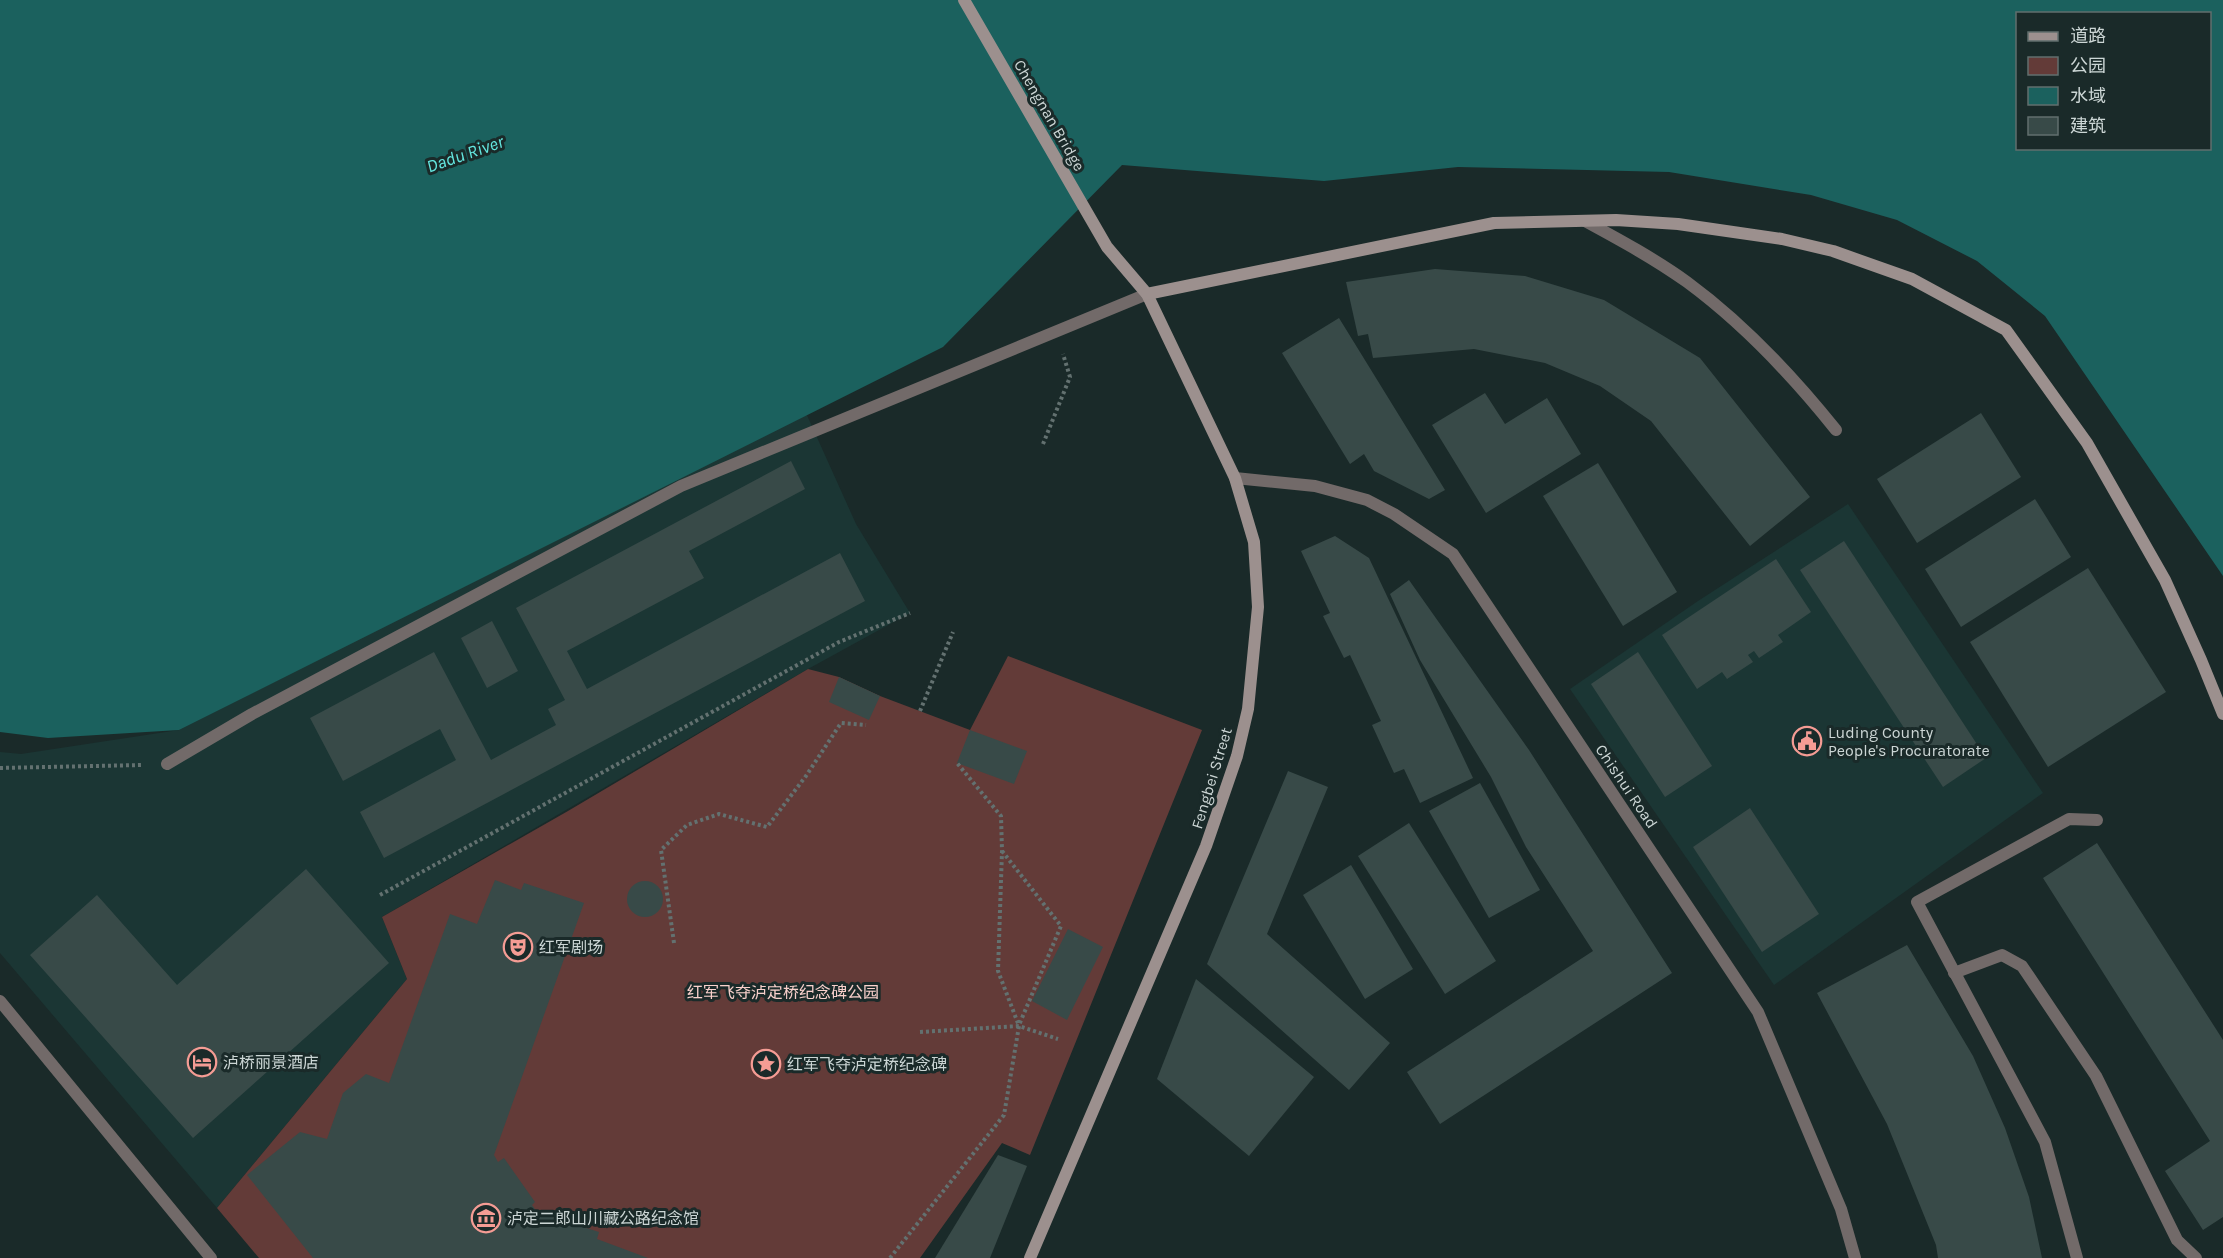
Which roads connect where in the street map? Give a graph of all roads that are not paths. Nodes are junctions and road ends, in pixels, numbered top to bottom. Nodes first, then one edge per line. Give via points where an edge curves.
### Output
1 (964, 0) edge
2 (1585, 221) junction
3 (1147, 294) junction
4 (1836, 430) dead end
5 (1235, 478) junction
6 (2223, 714) edge
7 (167, 764) road end
8 (2097, 820) dead end
9 (1954, 973) junction
10 (0, 1001) edge
11 (211, 1258) edge
12 (1030, 1258) edge
13 (1855, 1258) edge
14 (2077, 1258) edge
15 (2196, 1258) edge

1 - 3 main road, Chengnan Bridge via 1107,247
2 - 3 main road via 1494,223
2 - 4 street via 1687,282 1734,320 1771,354
2 - 6 main road via 1678,224 1782,239 1833,251 1912,279 2006,330 2087,443 2159,570
3 - 5 main road, Fengbei Street
3 - 7 street via 681,486 252,714
5 - 12 main road, Fengbei Street via 1254,542 1258,607 1248,709 1237,756 1206,846
5 - 13 street, Chishui Road via 1315,486 1367,500 1454,554 1758,1012 1842,1209
8 - 9 street via 2069,819 1917,902
9 - 14 street via 2045,1142
9 - 15 street via 2002,955 2022,966 2096,1076 2177,1240
10 - 11 street

